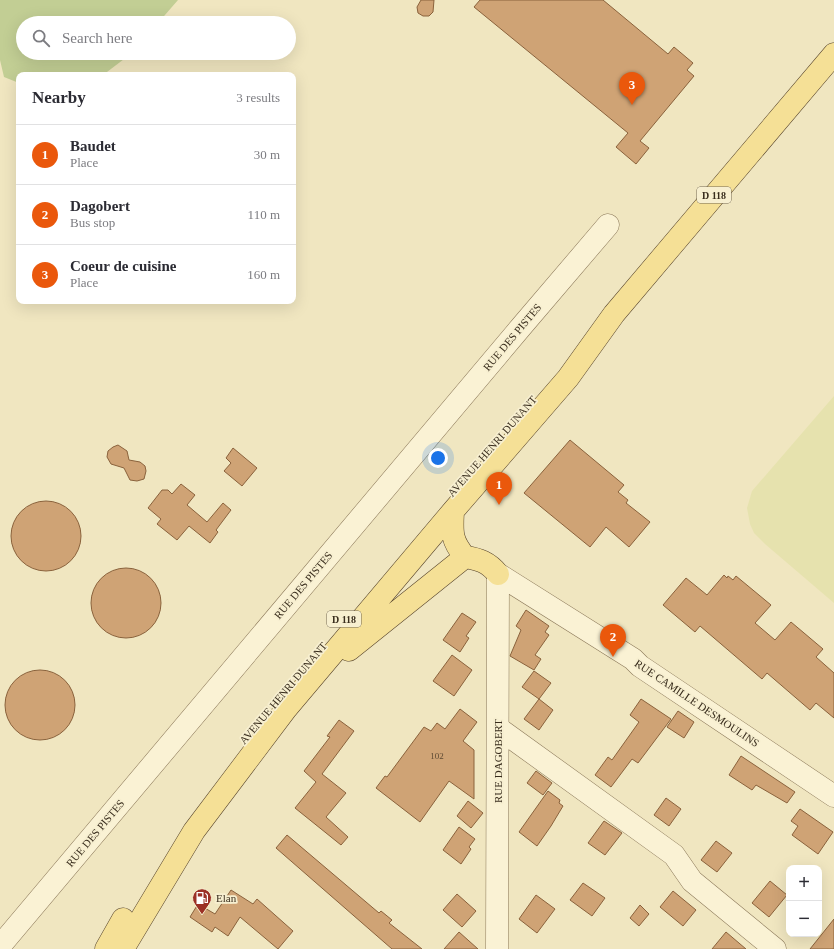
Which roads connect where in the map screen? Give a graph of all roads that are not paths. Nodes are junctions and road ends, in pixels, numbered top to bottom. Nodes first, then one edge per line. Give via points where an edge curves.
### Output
1 (834, 43) edge
2 (834, 54) edge
3 (813, 76) junction
4 (608, 226) dead end
5 (614, 314) junction
6 (452, 511) junction
7 (465, 557) junction
8 (498, 574) junction
9 (323, 666) junction
10 (498, 728) junction
11 (834, 796) edge
12 (0, 946) edge
13 (106, 949) edge
14 (123, 949) edge
15 (497, 949) edge
16 (775, 949) edge

1 - 3 main road, AVENUE HENRI DUNANT / D 118
2 - 3 main road, AVENUE HENRI DUNANT / D 118
3 - 5 main road, AVENUE HENRI DUNANT / D 118
4 - 12 street, RUE DES PISTES via 520,326
5 - 6 main road, AVENUE HENRI DUNANT / D 118 via 568,378
5 - 13 main road, AVENUE HENRI DUNANT / D 118 via 556,371 231,755 153,867
6 - 7 main road via 452,537
6 - 9 main road, AVENUE HENRI DUNANT / D 118
7 - 8 main road via 490,565
7 - 9 main road via 344,654
8 - 10 street, RUE DAGOBERT
8 - 11 street, RUE CAMILLE DESMOULINS via 618,649
9 - 14 main road, AVENUE HENRI DUNANT / D 118 via 286,709 194,831
10 - 15 street, RUE DAGOBERT
10 - 16 street via 674,855 692,881

